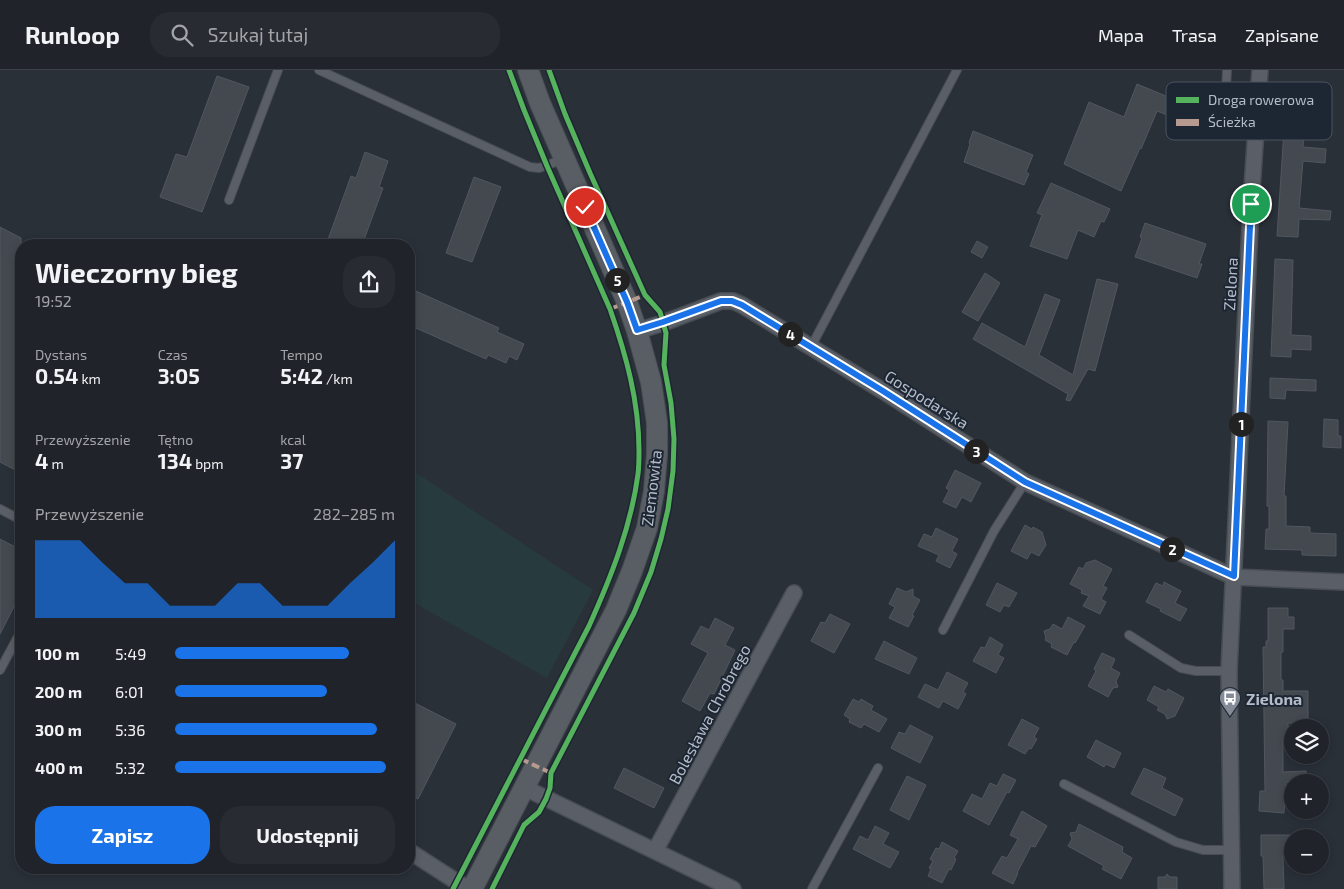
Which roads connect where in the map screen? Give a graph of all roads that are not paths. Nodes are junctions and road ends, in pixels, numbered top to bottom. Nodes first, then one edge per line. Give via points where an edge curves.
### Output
1 (278, 70) edge
2 (319, 70) edge
3 (528, 70) edge
4 (957, 70) edge
5 (1255, 140) edge
6 (564, 159) junction
7 (229, 200) dead end
8 (637, 330) junction
9 (811, 347) junction
10 (1025, 482) junction
11 (0, 509) edge
12 (15, 517) edge
13 (1234, 576) junction
14 (1344, 582) edge
15 (794, 593) dead end
16 (943, 630) dead end
17 (1129, 636) dead end
18 (15, 642) edge
19 (0, 670) edge
20 (1229, 671) junction
21 (878, 768) dead end
22 (1064, 784) dead end
23 (525, 788) junction
24 (1232, 850) junction
25 (655, 851) junction
26 (415, 855) edge
27 (468, 889) edge
28 (472, 889) edge
29 (733, 889) edge
30 (812, 889) edge
31 (1232, 889) edge

1 - 7 lane
2 - 6 lane via 530,167 539,168
3 - 6 street, Ziemowita
4 - 9 lane
5 - 13 street, Zielona
6 - 8 street, Ziemowita
8 - 9 street, Gospodarska via 721,301 732,301
8 - 23 street, Ziemowita via 651,382 657,423 654,491 647,528 616,610
9 - 10 street, Gospodarska
10 - 13 street, Gospodarska
10 - 16 lane via 994,531
11 - 12 lane
13 - 14 street, Gospodarska
13 - 20 street, Zielona
15 - 25 street, Bolesława Chrobrego
17 - 20 lane via 1181,668
18 - 19 lane
20 - 24 street, Zielona
21 - 30 lane
22 - 24 lane via 1176,842 1203,850
23 - 25 street
23 - 28 street, Ziemowita
24 - 31 street, Zielona
25 - 29 street
26 - 27 street

